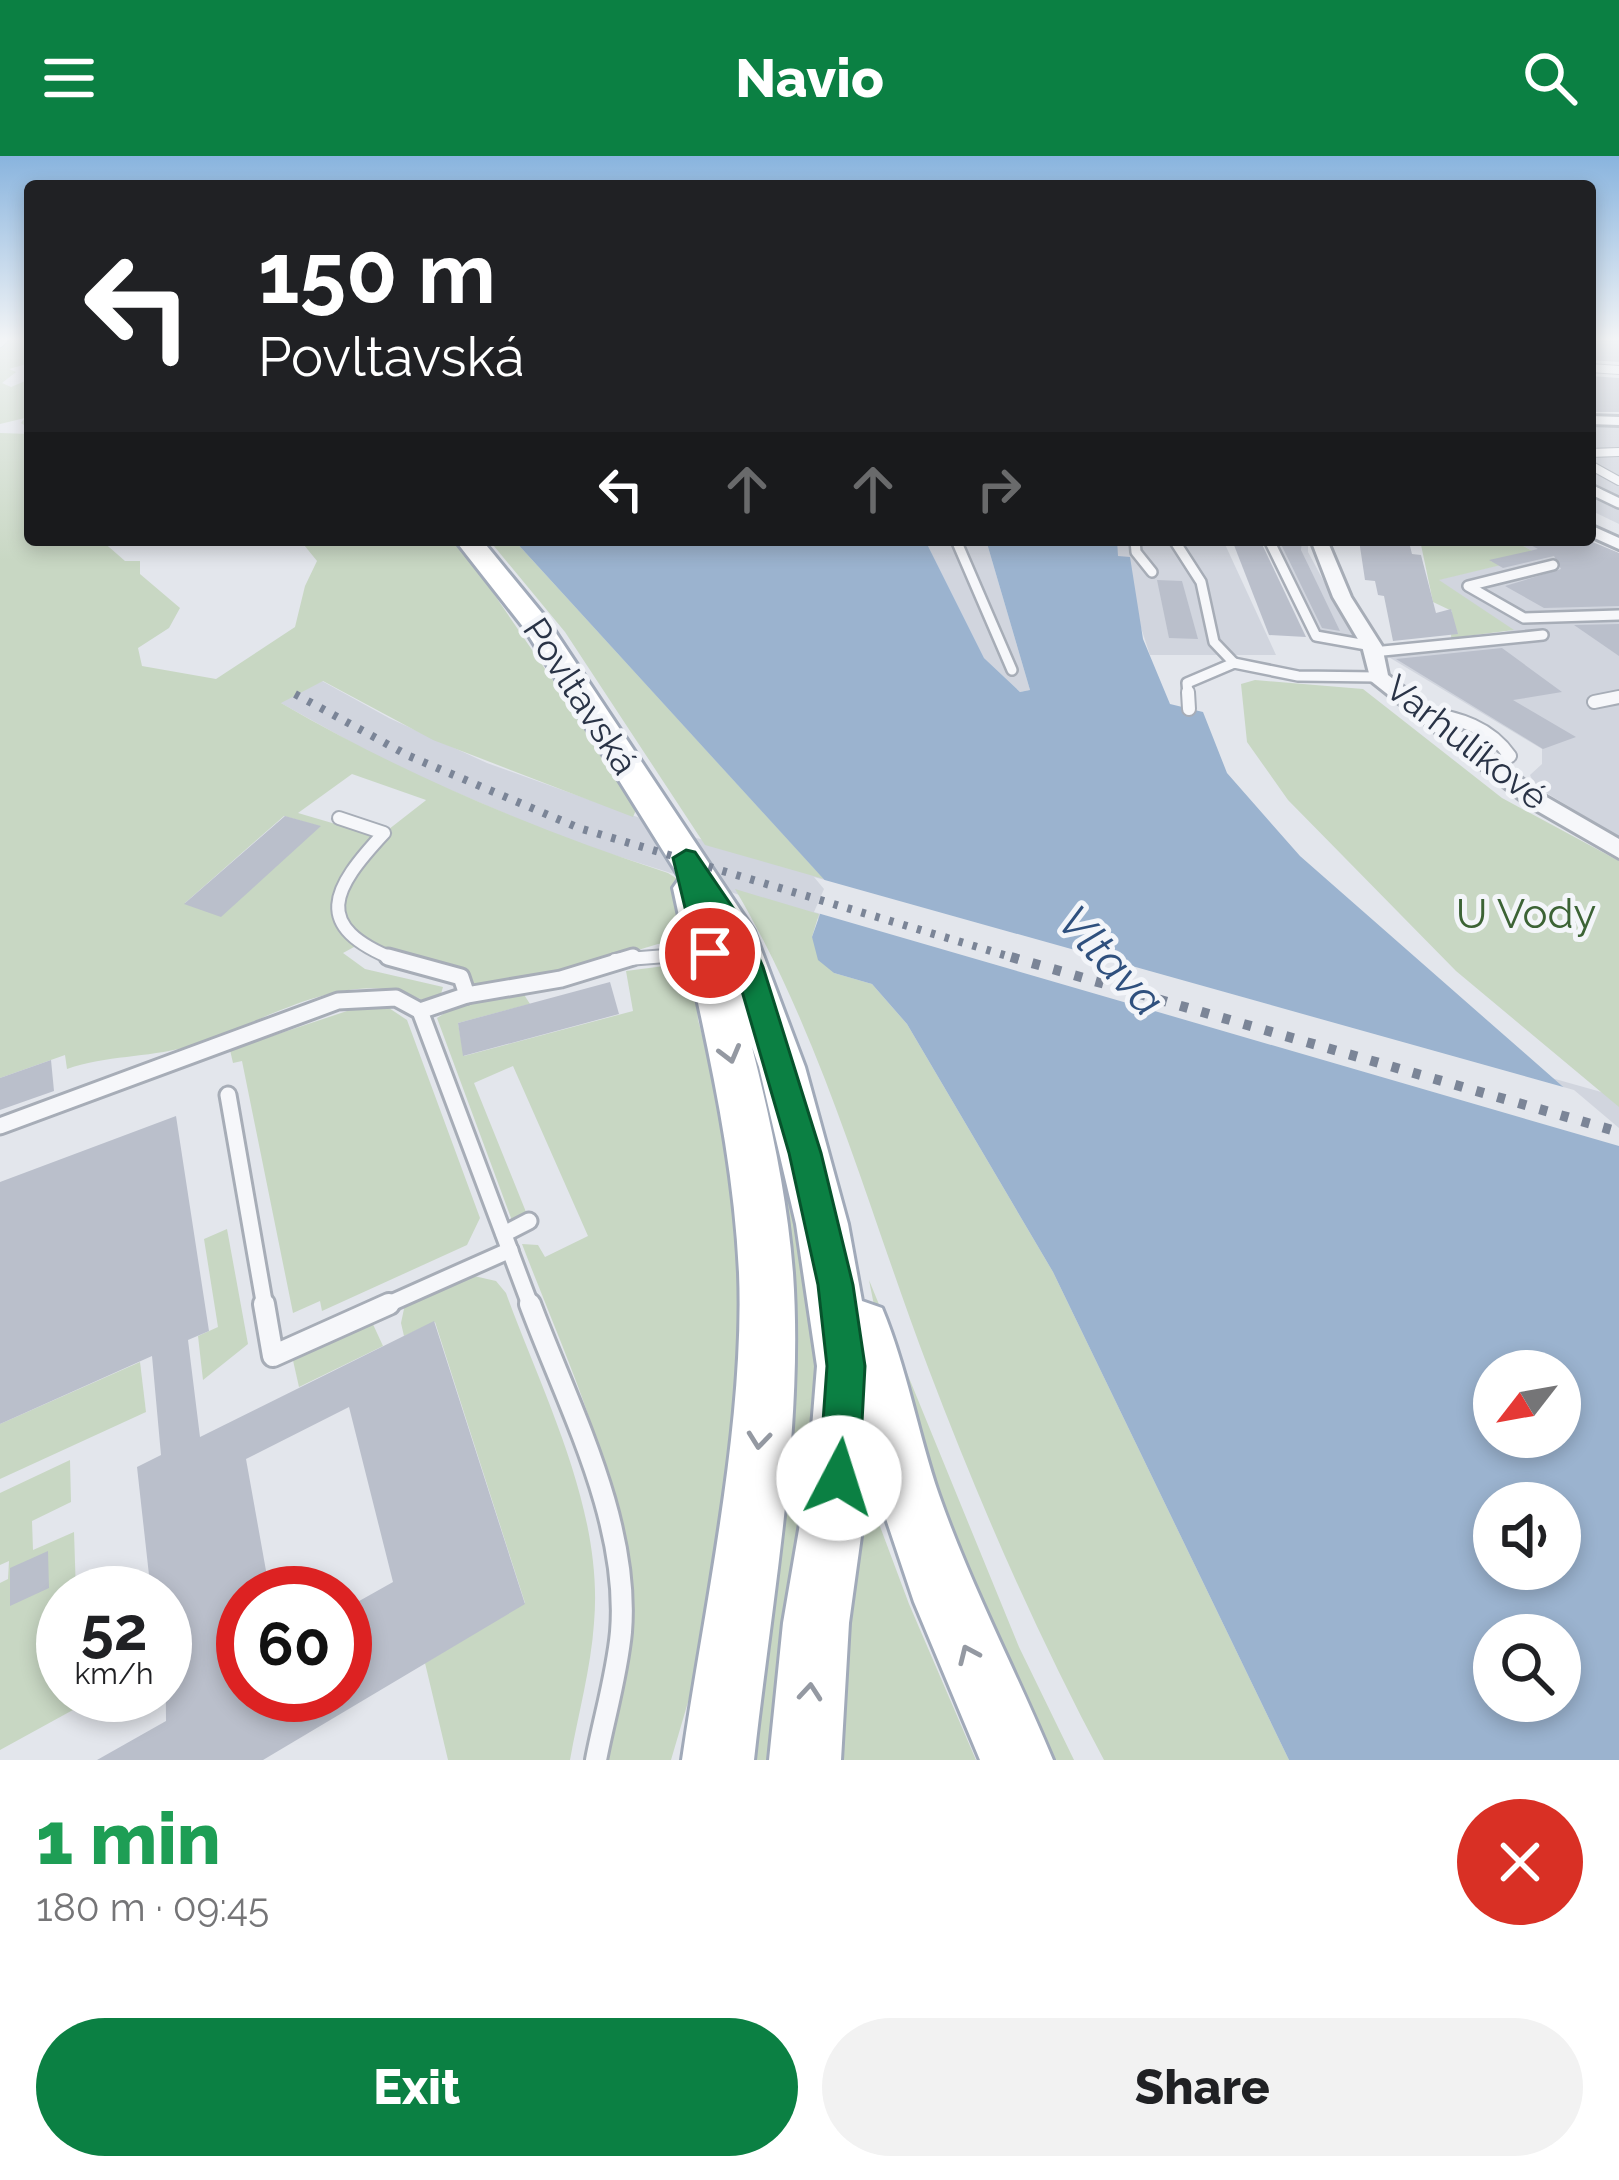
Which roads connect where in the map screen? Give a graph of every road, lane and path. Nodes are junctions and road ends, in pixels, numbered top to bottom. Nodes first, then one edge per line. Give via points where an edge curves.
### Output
1 (473, 546) edge
2 (959, 546) edge
3 (1136, 546) edge
4 (1178, 546) edge
5 (1272, 546) edge
6 (1321, 546) edge
7 (1553, 566) dead end
8 (1152, 572) dead end
9 (1619, 615) edge
10 (1543, 635) dead end
11 (1373, 649) junction
12 (1234, 663) junction
13 (1012, 670) dead end
14 (1378, 676) junction
15 (1619, 697) edge
16 (1594, 702) dead end
17 (1189, 709) dead end
18 (339, 818) dead end
19 (1619, 850) edge
20 (686, 858) junction
21 (710, 953) junction
22 (466, 995) junction
23 (420, 1011) junction
24 (228, 1095) dead end
25 (796, 1117) junction
26 (0, 1126) edge
27 (529, 1221) dead end
28 (507, 1242) junction
29 (596, 1760) edge
30 (718, 1760) edge
31 (805, 1760) edge
32 (1018, 1760) edge

1 - 20 main road, Povltavská via 536,624
2 - 13 lane
3 - 8 lane
4 - 12 lane via 1201,582 1214,642
5 - 11 lane via 1316,636
6 - 11 street, Varhulíkové
7 - 9 lane via 1468,586 1524,618
10 - 11 lane
11 - 14 street, Varhulíkové
12 - 14 lane via 1298,676
12 - 17 lane via 1187,683
14 - 19 street, Varhulíkové via 1491,768
15 - 16 lane
18 - 22 lane via 384,833 350,864 337,891 350,940 400,965 461,977
20 - 21 main road, Povltavská
20 - 25 main road, Povltavská via 734,931
21 - 22 lane via 622,958 561,979
21 -> 30 main road, Povltavská via 754,1153 767,1318
22 - 23 lane
23 - 26 lane via 397,998 338,1001
23 - 28 lane
24 - 28 lane via 273,1357
31 -> 25 main road, Povltavská via 846,1366
32 -> 25 main road via 915,1518 846,1260
27 - 28 lane
28 - 29 lane via 618,1556 621,1632

